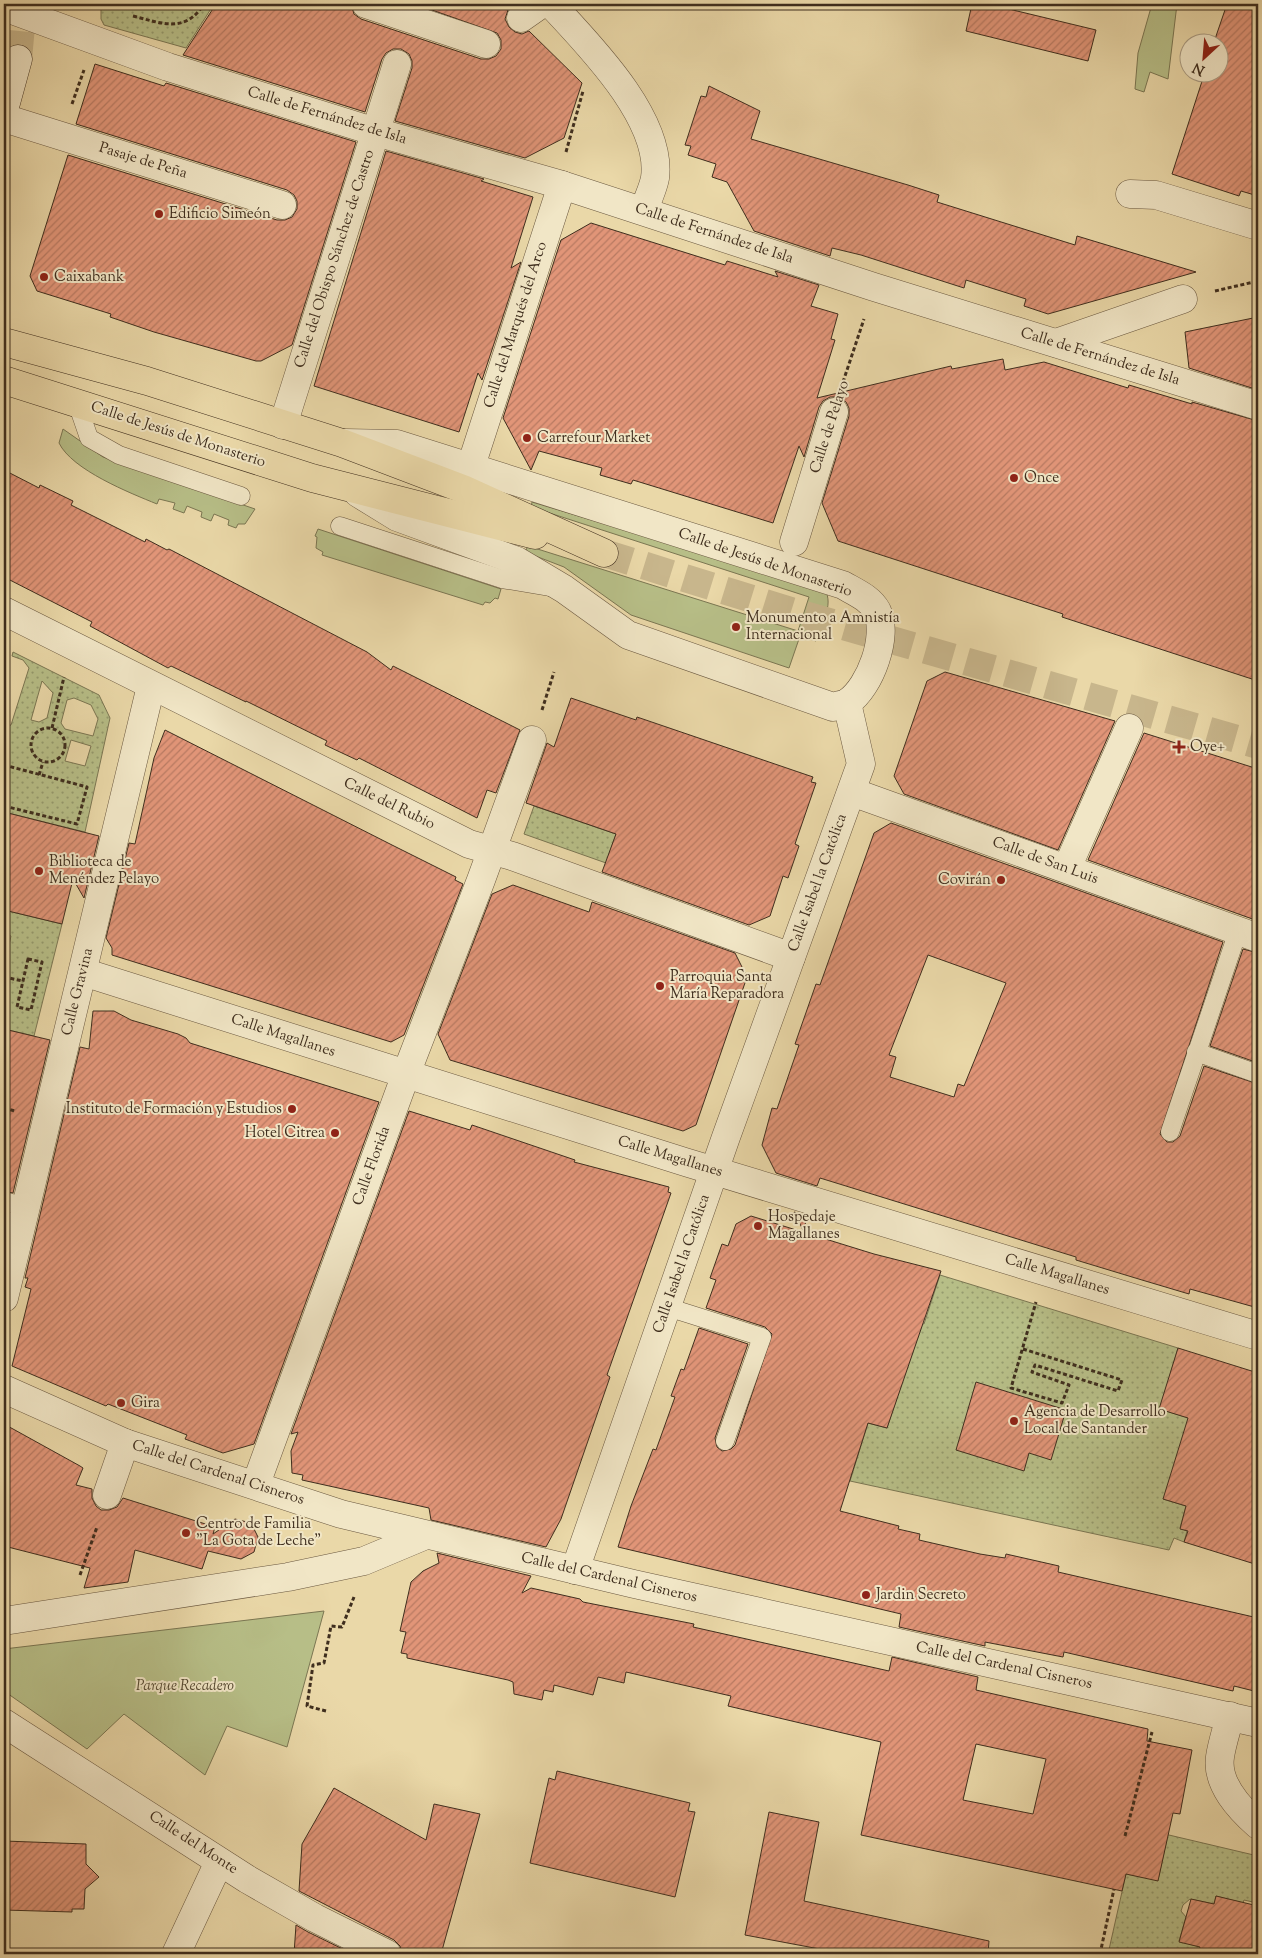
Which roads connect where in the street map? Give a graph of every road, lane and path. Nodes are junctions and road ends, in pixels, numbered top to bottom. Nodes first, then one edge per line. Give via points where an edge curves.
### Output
1 (204, 4) edge
2 (366, 4) edge
3 (552, 4) edge
4 (4, 7) edge
5 (200, 10) dead end
6 (486, 44) dead end
7 (18, 59) tunnel mouth
8 (397, 64) dead end
9 (76, 67) dead end
10 (580, 96) dead end
11 (4, 110) edge
12 (4, 118) edge
13 (376, 132) junction
14 (61, 136) junction
15 (568, 140) dead end
16 (562, 185) junction
17 (1130, 194) dead end
18 (282, 204) dead end
19 (644, 211) junction
20 (1258, 226) edge
21 (1258, 281) edge
22 (1183, 300) joint
23 (866, 312) dead end
24 (4, 342) edge
25 (1056, 343) junction
26 (4, 380) edge
27 (77, 403) junction
28 (1258, 406) edge
29 (834, 412) joint
30 (283, 425) junction
31 (342, 443) junction
32 (471, 466) junction
33 (352, 489) junction
34 (241, 496) dead end
35 (340, 526) dead end
36 (794, 542) dead end
37 (564, 589) junction
38 (4, 611) edge
39 (79, 649) junction
40 (554, 672) dead end
41 (151, 686) junction
42 (847, 703) junction
43 (52, 728) junction
44 (1128, 728) dead end
45 (532, 740) joint
46 (43, 762) junction
47 (4, 766) edge
48 (39, 774) junction
49 (852, 792) junction
50 (4, 806) edge
51 (492, 849) junction
52 (1067, 868) junction
53 (1248, 934) edge
54 (791, 956) junction
55 (83, 972) junction
56 (4, 977) edge
57 (23, 981) junction
58 (1196, 1052) junction
59 (406, 1074) junction
60 (1258, 1074) edge
61 (1170, 1132) dead end
62 (714, 1171) junction
63 (15, 1204) edge
64 (1044, 1272) junction
65 (4, 1298) edge
66 (667, 1307) junction
67 (1258, 1336) edge
68 (1023, 1348) junction
69 (4, 1389) edge
70 (725, 1441) dead end
71 (125, 1443) junction
72 (256, 1484) junction
73 (103, 1507) joint
74 (426, 1535) junction
75 (575, 1570) junction
76 (75, 1588) junction
77 (355, 1595) dead end
78 (4, 1621) edge
79 (326, 1711) dead end
80 (1230, 1716) junction
81 (1258, 1722) edge
82 (4, 1723) edge
83 (1152, 1730) dead end
84 (1258, 1825) edge
85 (1125, 1836) dead end
86 (220, 1862) junction
87 (1114, 1889) dead end
88 (176, 1954) edge
89 (387, 1954) edge
90 (1100, 1954) edge

1 - 5 path
2 - 6 street
3 - 19 street via 624,89 645,127 654,152 654,178
4 - 13 street, Calle de Fernández de Isla via 168,67
7 - 11 street
8 - 13 street, Calle del Obispo Sánchez de Castro
9 - 14 path via 84,69
10 - 15 path
12 - 14 street, Pasaje de Peña
13 - 16 street, Calle de Fernández de Isla
13 - 30 street, Calle del Obispo Sánchez de Castro
14 - 18 street, Pasaje de Peña
16 - 19 street, Calle de Fernández de Isla
16 - 32 street, Calle del Marqués del Arco
17 - 20 street via 1156,195
19 - 25 street, Calle de Fernández de Isla
21 - 22 path
22 - 25 street
23 - 29 path, Calle de Pelayo
24 - 30 main road, Calle de Jesús de Monasterio via 146,381
25 - 28 street, Calle de Fernández de Isla
26 - 27 main road, Calle de Jesús de Monasterio
27 - 33 main road, Calle de Jesús de Monasterio
27 - 34 lane via 89,438 119,455
29 - 36 street, Calle de Pelayo
30 - 31 main road, Calle de Jesús de Monasterio
31 - 32 street, Calle de Jesús de Monasterio via 397,444
31 - 33 main road, Calle de Jesús de Monasterio via 463,489 604,553
32 - 42 street, Calle de Jesús de Monasterio via 843,585 867,598 877,610 880,623 878,653 866,680
33 - 37 street, Calle de Jesús de Monasterio via 397,517 517,561
35 - 37 lane via 502,580
37 - 42 street, Calle de Jesús de Monasterio via 628,635 833,707
38 - 39 street, Calle del Rubio
39 - 41 street, Calle del Rubio
39 - 43 path via 64,678
40 - 45 path
41 - 51 street, Calle del Rubio via 469,844
41 - 55 street, Calle Gravina
42 - 49 street, Calle Isabel la Católica via 861,764
43 - 46 path via 60,732 65,749 52,762
43 - 46 path via 43,727 30,740 35,757
44 - 52 street
45 - 51 street, Calle Florida
46 - 48 path
47 - 48 path
48 - 50 path via 87,787 77,824
49 - 52 street, Calle de San Luis
49 - 54 street, Calle Isabel la Católica
51 - 54 street, Calle del Rubio
51 - 59 street, Calle Florida
52 - 53 street, Calle de San Luis
53 - 58 lane, Calle de San Luis
54 - 62 street, Calle Isabel la Católica
55 - 59 street, Calle Magallanes
55 - 63 street, Calle Gravina
56 - 57 path
57 - 57 path via 17,1007 31,1010 42,962 28,959
58 - 60 lane
58 - 61 lane, Calle de San Luis
59 - 62 street, Calle Magallanes
59 - 72 street, Calle Florida
62 - 64 street, Calle Magallanes
62 - 66 street, Calle Isabel la Católica
63 - 65 street, Calle Gravina
64 - 67 street, Calle Magallanes
64 - 68 path
66 - 70 lane via 762,1337
66 - 75 street, Calle Isabel la Católica
68 - 68 path via 1122,1380 1118,1391 1035,1365 1032,1372 1069,1385 1062,1403 1011,1388
69 - 71 street, Calle del Cardenal Cisneros
71 - 72 street, Calle del Cardenal Cisneros
71 - 73 street
72 - 74 street, Calle del Cardenal Cisneros via 341,1514
73 - 76 path
74 - 75 street, Calle del Cardenal Cisneros
74 - 76 street via 364,1561 297,1575
75 - 80 street, Calle del Cardenal Cisneros
76 - 78 street
77 - 79 path via 342,1627 331,1626 324,1663 313,1665 307,1706
80 - 81 street, Calle del Cardenal Cisneros
80 - 84 street via 1220,1758 1220,1775 1241,1810
82 - 86 street, Calle del Monte
83 - 85 path
86 - 88 street
86 - 89 street, Calle del Monte via 315,1918
87 - 90 path

